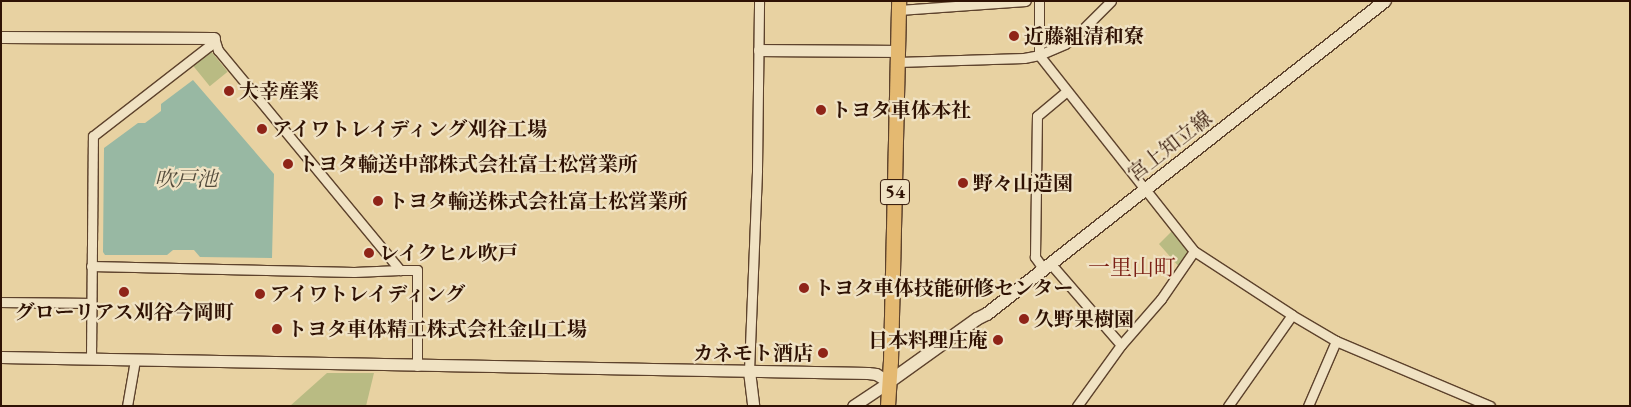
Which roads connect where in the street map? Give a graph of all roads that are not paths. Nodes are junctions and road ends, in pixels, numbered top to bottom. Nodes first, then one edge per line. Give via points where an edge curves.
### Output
1 (759, 1) edge
2 (1026, 1) edge
3 (1039, 1) edge
4 (1111, 1) edge
5 (1374, 1) edge
6 (1385, 1) edge
7 (899, 6) edge
8 (1, 37) edge
9 (214, 38) junction
10 (759, 50) junction
11 (1039, 55) junction
12 (897, 56) junction
13 (1067, 91) junction
14 (1143, 187) junction
15 (1194, 252) junction
16 (1045, 264) junction
17 (91, 266) junction
18 (400, 270) junction
19 (1, 302) edge
20 (91, 303) junction
21 (1292, 316) junction
22 (1336, 341) junction
23 (1121, 345) junction
24 (1, 357) edge
25 (91, 358) junction
26 (135, 360) junction
27 (417, 366) junction
28 (749, 371) junction
29 (889, 382) junction
30 (127, 406) edge
31 (753, 406) edge
32 (853, 406) edge
33 (888, 406) edge
34 (1076, 406) edge
35 (1228, 406) edge
36 (1308, 406) edge
37 (1490, 406) edge

1 - 10 street
2 - 7 street
3 - 11 street
4 - 11 street via 1065,44
5 - 14 main road, 宮上知立線
6 - 14 main road, 宮上知立線
7 - 12 main road, 54
8 - 9 street
9 - 17 street via 209,46 93,136
9 - 18 street via 218,50
10 - 12 street
10 - 28 street
11 - 12 street via 1024,58
11 - 13 street
12 - 29 main road, 54
13 - 14 street
13 - 16 street via 1037,116 1035,257
14 - 15 street
14 - 16 main road, 宮上知立線
15 - 21 street
15 - 23 street via 1161,299
16 - 23 street
16 - 29 main road, 宮上知立線 via 983,310 977,319
17 - 18 street via 354,272
17 - 20 street
18 - 27 street via 417,270
19 - 20 street
20 - 25 street
21 - 22 street
21 - 35 street
22 - 36 street
22 - 37 street
23 - 34 street
24 - 25 street
25 - 26 street
26 - 27 street
26 - 30 street
27 - 28 street
28 - 29 street via 868,373
28 - 31 street
29 - 32 street
29 - 33 main road, 54

